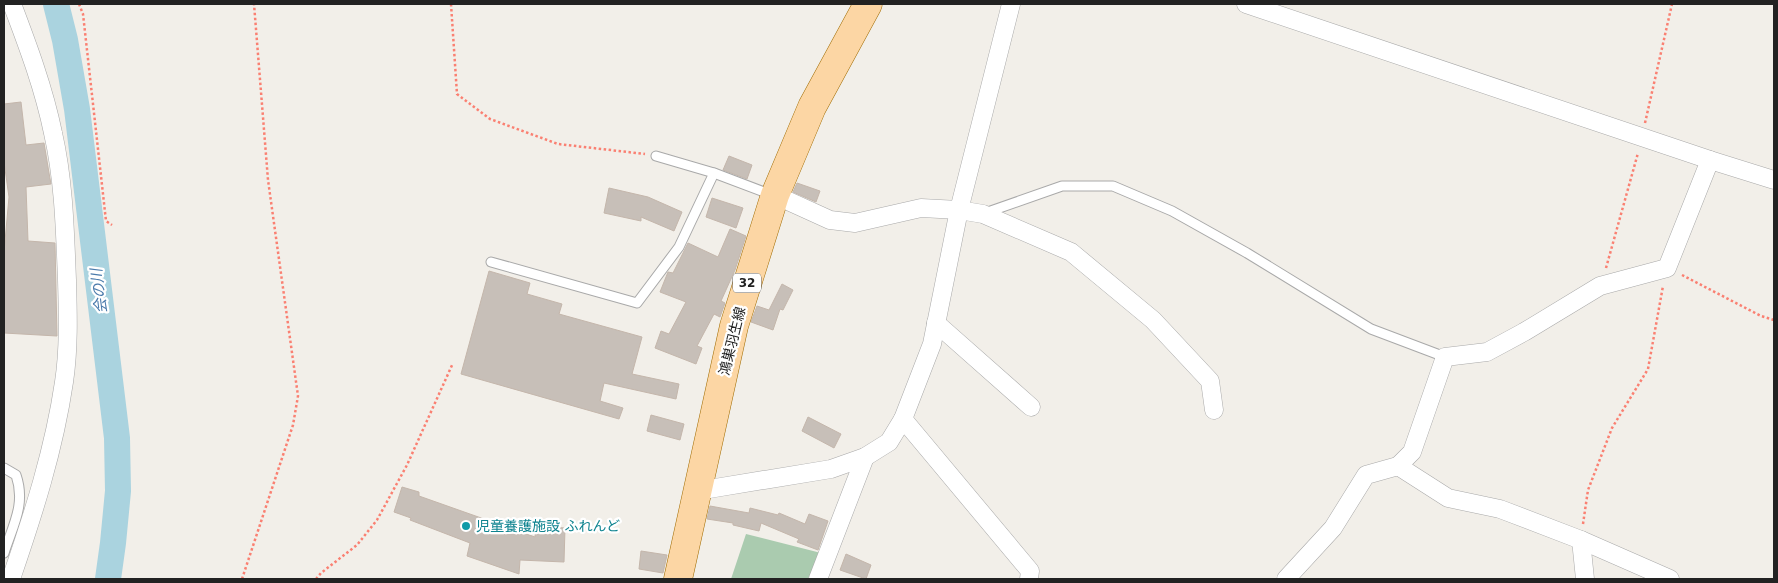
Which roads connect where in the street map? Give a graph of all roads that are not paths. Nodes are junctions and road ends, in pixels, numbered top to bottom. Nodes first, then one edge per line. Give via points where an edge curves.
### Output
1 (12, 4) edge
2 (868, 4) edge
3 (1011, 4) edge
4 (1246, 4) edge
5 (656, 156) road end
6 (1710, 160) junction
7 (714, 173) junction
8 (1774, 180) edge
9 (775, 196) junction
10 (959, 210) junction
11 (983, 214) junction
12 (492, 262) dead end
13 (936, 323) junction
14 (1445, 357) junction
15 (1031, 407) dead end
16 (1214, 410) dead end
17 (903, 419) junction
18 (865, 457) junction
19 (1398, 466) junction
20 (4, 468) edge
21 (698, 488) junction
22 (1581, 540) junction
23 (4, 553) edge
24 (11, 579) edge
25 (678, 579) edge
26 (818, 579) edge
27 (1028, 579) edge
28 (1286, 579) edge
29 (1585, 579) edge
30 (1670, 579) edge

1 - 24 street via 33,58 54,134 62,194 68,326 57,421 38,497
2 - 9 main road, 鴻巣羽生線 / 32 via 812,107
3 - 10 street
4 - 6 street
5 - 7 lane
6 - 8 street
6 - 14 street via 1667,268 1600,286 1487,352
7 - 9 lane
7 - 12 lane via 679,247 637,303
9 - 10 street via 830,220 855,223 921,208
9 - 21 main road, 鴻巣羽生線 / 32 via 734,326
10 - 11 street
10 - 13 street
11 - 14 lane via 1062,186 1113,186 1172,211 1371,329
11 - 16 street via 1071,252 1153,320 1210,381
13 - 15 street
13 - 17 street via 932,344
14 - 19 street via 1412,452
17 - 18 street via 889,442
17 - 27 street via 1030,571
18 - 21 street via 831,469 709,489
18 - 26 street
19 - 22 street via 1448,498 1500,509
19 - 28 street via 1366,475 1333,528
20 - 23 lane via 16,475 20,487 20,503
21 - 25 main road, 鴻巣羽生線 / 32
22 - 29 street
22 - 30 street

